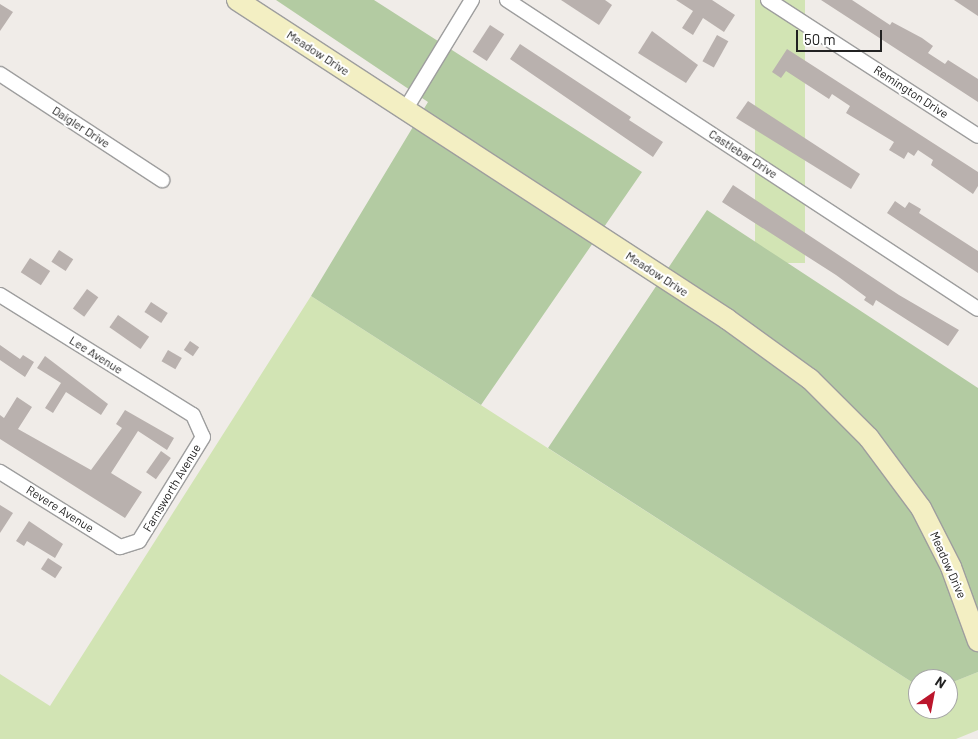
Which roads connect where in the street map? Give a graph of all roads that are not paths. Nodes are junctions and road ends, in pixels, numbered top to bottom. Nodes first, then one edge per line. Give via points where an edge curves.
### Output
1 (237, 0) edge
2 (472, 0) edge
3 (507, 0) edge
4 (768, 0) edge
5 (0, 74) edge
6 (405, 110) junction
7 (978, 136) edge
8 (162, 180) dead end
9 (0, 296) edge
10 (978, 309) edge
11 (192, 415) joint
12 (0, 472) edge
13 (120, 547) joint
14 (978, 641) edge

1 - 6 street, Meadow Drive
2 - 6 street
3 - 10 street, Castlebar Drive
4 - 7 street, Remington Drive
5 - 8 street, Daigler Drive
6 - 14 street, Meadow Drive via 776,353 844,411 890,464 921,508 951,567
9 - 11 street, Lee Avenue
11 - 13 street, Farnsworth Avenue via 203,437 139,542
12 - 13 street, Revere Avenue

